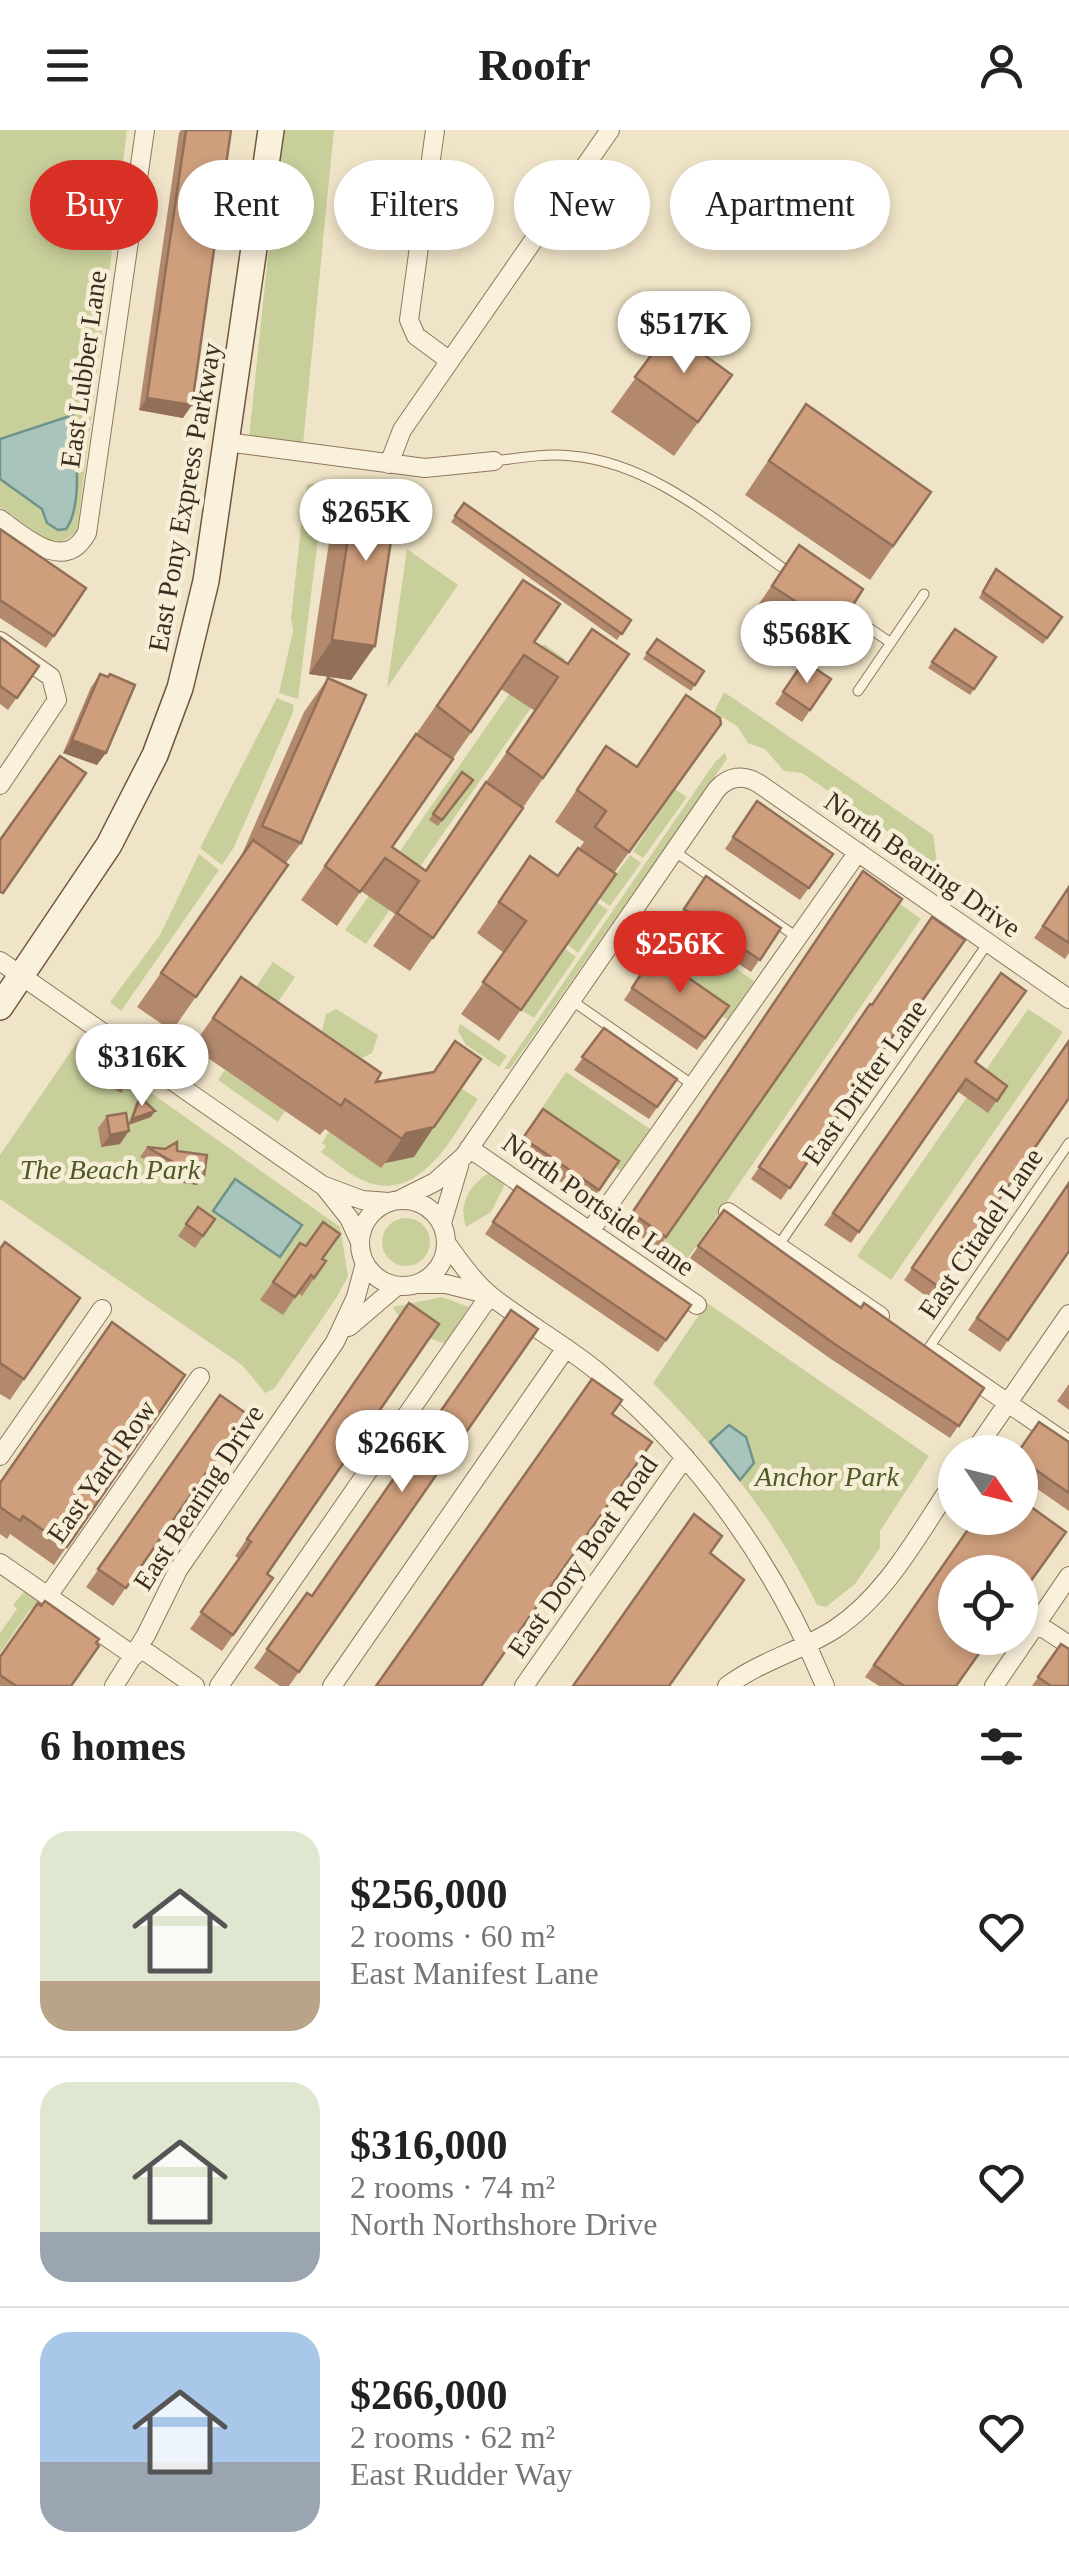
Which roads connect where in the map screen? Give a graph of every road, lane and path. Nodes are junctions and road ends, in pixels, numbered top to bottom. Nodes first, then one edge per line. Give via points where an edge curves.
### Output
1 (144, 130) edge
2 (271, 130) edge
3 (435, 130) edge
4 (601, 133) edge
5 (450, 361) junction
6 (226, 442) junction
7 (494, 461) joint
8 (389, 464) junction
9 (0, 520) edge
10 (795, 577) edge
11 (924, 594) dead end
12 (827, 599) edge
13 (0, 641) edge
14 (891, 643) junction
15 (858, 691) dead end
16 (0, 786) edge
17 (674, 852) junction
18 (858, 852) junction
19 (798, 938) junction
20 (988, 943) junction
21 (0, 961) edge
22 (21, 976) junction
23 (1069, 999) edge
24 (571, 1000) junction
25 (0, 1007) edge
26 (695, 1086) junction
27 (1069, 1143) edge
28 (466, 1152) junction
29 (322, 1185) junction
30 (394, 1201) junction
31 (728, 1212) edge
32 (442, 1223) junction
33 (591, 1230) junction
34 (360, 1242) junction
35 (446, 1244) junction
36 (778, 1246) junction
37 (364, 1263) junction
38 (418, 1284) junction
39 (398, 1286) junction
40 (490, 1295) junction
41 (697, 1305) dead end
42 (102, 1309) dead end
43 (1069, 1314) edge
44 (913, 1338) junction
45 (334, 1342) junction
46 (566, 1348) junction
47 (200, 1377) dead end
48 (1007, 1403) junction
49 (985, 1435) edge
50 (1069, 1446) edge
51 (0, 1456) edge
52 (685, 1457) junction
53 (938, 1505) edge
54 (0, 1563) edge
55 (1069, 1576) edge
56 (48, 1596) junction
57 (1038, 1622) edge
58 (1038, 1625) edge
59 (807, 1644) junction
60 (1069, 1645) edge
61 (137, 1651) junction
62 (1016, 1655) edge
63 (114, 1686) edge
64 (195, 1686) edge
65 (219, 1686) edge
66 (332, 1686) edge
67 (524, 1686) edge
68 (727, 1686) edge
69 (825, 1686) edge
70 (994, 1686) edge

1 - 9 street, East Lubber Lane via 83,540 70,550 47,551
2 - 6 main road, East Pony Express Parkway
3 - 5 street via 409,320 420,340
4 - 5 street
5 - 8 street via 397,438
6 - 8 street
6 - 22 main road, East Pony Express Parkway via 200,617 168,722 109,845
7 - 8 street via 443,468
7 - 10 lane via 573,456 628,468
11 - 14 lane
12 - 14 lane
13 - 16 street via 46,672 56,690 56,706
14 - 15 lane
17 - 18 street, North Bearing Drive via 717,789 745,778
17 - 19 lane
17 - 24 street
18 - 19 street
18 - 20 street, North Bearing Drive
19 - 26 street
20 - 23 street, North Bearing Drive
20 - 36 lane, East Drifter Lane
21 - 22 street
22 - 25 main road, East Pony Express Parkway
22 - 29 street
24 - 26 lane
24 - 28 street
26 - 33 street
27 - 44 lane, East Citadel Lane
28 - 30 street via 435,1182
28 - 32 street
28 - 33 street, North Portside Lane
29 - 30 street via 362,1200
29 - 34 street
30 - 32 street via 420,1202
30 - 34 street via 365,1222
31 - 36 street
32 - 35 street
33 - 41 street, North Portside Lane
34 - 37 street
35 - 38 street via 435,1272
35 - 40 street
36 - 44 street
37 - 39 street
37 - 45 street
38 - 39 street
38 - 40 street
39 - 45 street
40 - 46 street
40 - 65 street
42 - 51 street
43 - 48 street
44 - 48 street
45 - 61 street, East Bearing Drive via 178,1570
46 - 52 street
46 - 66 street
47 - 56 street, East Yard Row
48 - 49 street
48 - 50 street
52 - 59 street via 756,1550
52 - 67 street, East Dory Boat Road
53 - 59 street via 879,1590 851,1618
54 - 56 street
55 - 57 street
56 - 61 street
58 - 60 street
59 - 68 street
59 - 69 street
61 - 63 street, East Bearing Drive
61 - 64 street
62 - 70 street

